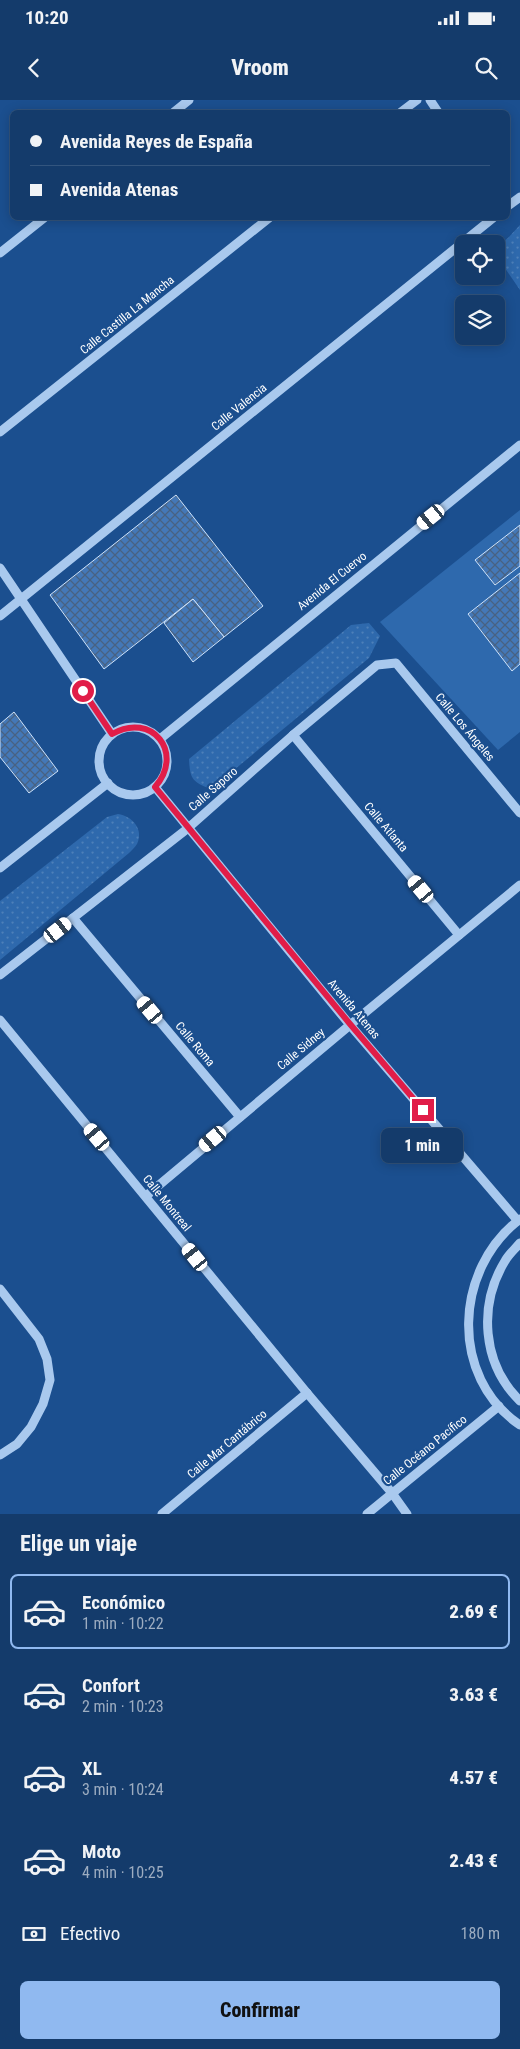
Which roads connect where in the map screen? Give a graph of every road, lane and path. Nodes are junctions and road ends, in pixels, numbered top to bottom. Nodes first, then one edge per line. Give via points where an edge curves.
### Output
1 (190, 100) edge
2 (417, 100) edge
3 (177, 110) edge
4 (404, 110) edge
5 (41, 220) edge
6 (266, 220) edge
7 (491, 220) edge
8 (0, 253) edge
9 (0, 432) edge
10 (520, 445) edge
11 (0, 568) edge
12 (21, 599) junction
13 (0, 616) edge
14 (396, 663) joint
15 (112, 734) junction
16 (293, 735) junction
17 (160, 738) junction
18 (108, 783) junction
19 (155, 787) junction
20 (518, 807) edge
21 (187, 829) junction
22 (0, 868) edge
23 (520, 885) edge
24 (73, 918) junction
25 (459, 935) junction
26 (0, 975) edge
27 (0, 1020) edge
28 (350, 1024) junction
29 (240, 1117) junction
30 (146, 1196) junction
31 (519, 1220) edge
32 (520, 1243) edge
33 (0, 1289) edge
34 (307, 1394) junction
35 (520, 1401) edge
36 (499, 1406) junction
37 (520, 1425) edge
38 (0, 1455) edge
39 (392, 1493) junction
40 (162, 1514) edge
41 (367, 1514) edge
42 (407, 1514) edge

1 - 3 street
2 - 4 street
5 - 8 street
6 - 9 street, Calle Castilla La Mancha
7 - 12 street, Calle Valencia
10 - 17 street, Avenida El Cuervo
11 - 12 street
12 - 13 street, Calle Valencia
12 - 15 street
14 - 16 street, Calle Saporo via 377,665
14 - 20 street, Calle Los Ángeles
15 - 17 street via 121,728 137,727
15 - 18 street via 105,742 100,757 102,774
16 - 21 street, Calle Saporo
16 - 25 street, Calle Atlanta
17 - 19 street via 168,758 162,779
18 - 19 street via 125,794 136,795
18 - 22 street
19 - 21 street, Avenida Atenas
21 - 24 street, Calle Saporo
21 - 28 street, Avenida Atenas
23 - 25 street, Calle Sidney
24 - 26 street, Calle Saporo
24 - 29 street, Calle Roma
25 - 28 street, Calle Sidney
27 - 30 street, Calle Montreal
28 - 29 street, Calle Sidney
28 - 31 street, Avenida Atenas
29 - 30 street, Calle Sidney
30 - 34 street, Calle Montreal
31 - 36 street via 489,1252 472,1291 468,1318 471,1352 482,1380
32 - 35 street via 505,1260 493,1285 487,1313 489,1343 498,1371
33 - 38 street via 39,1338 50,1380 43,1404 31,1427 17,1444
34 - 39 street, Calle Montreal
34 - 40 street, Calle Mar Cantábrico
36 - 37 street
36 - 39 street, Calle Océano Pacífico
39 - 41 street, Calle Océano Pacífico
39 - 42 street, Calle Montreal

